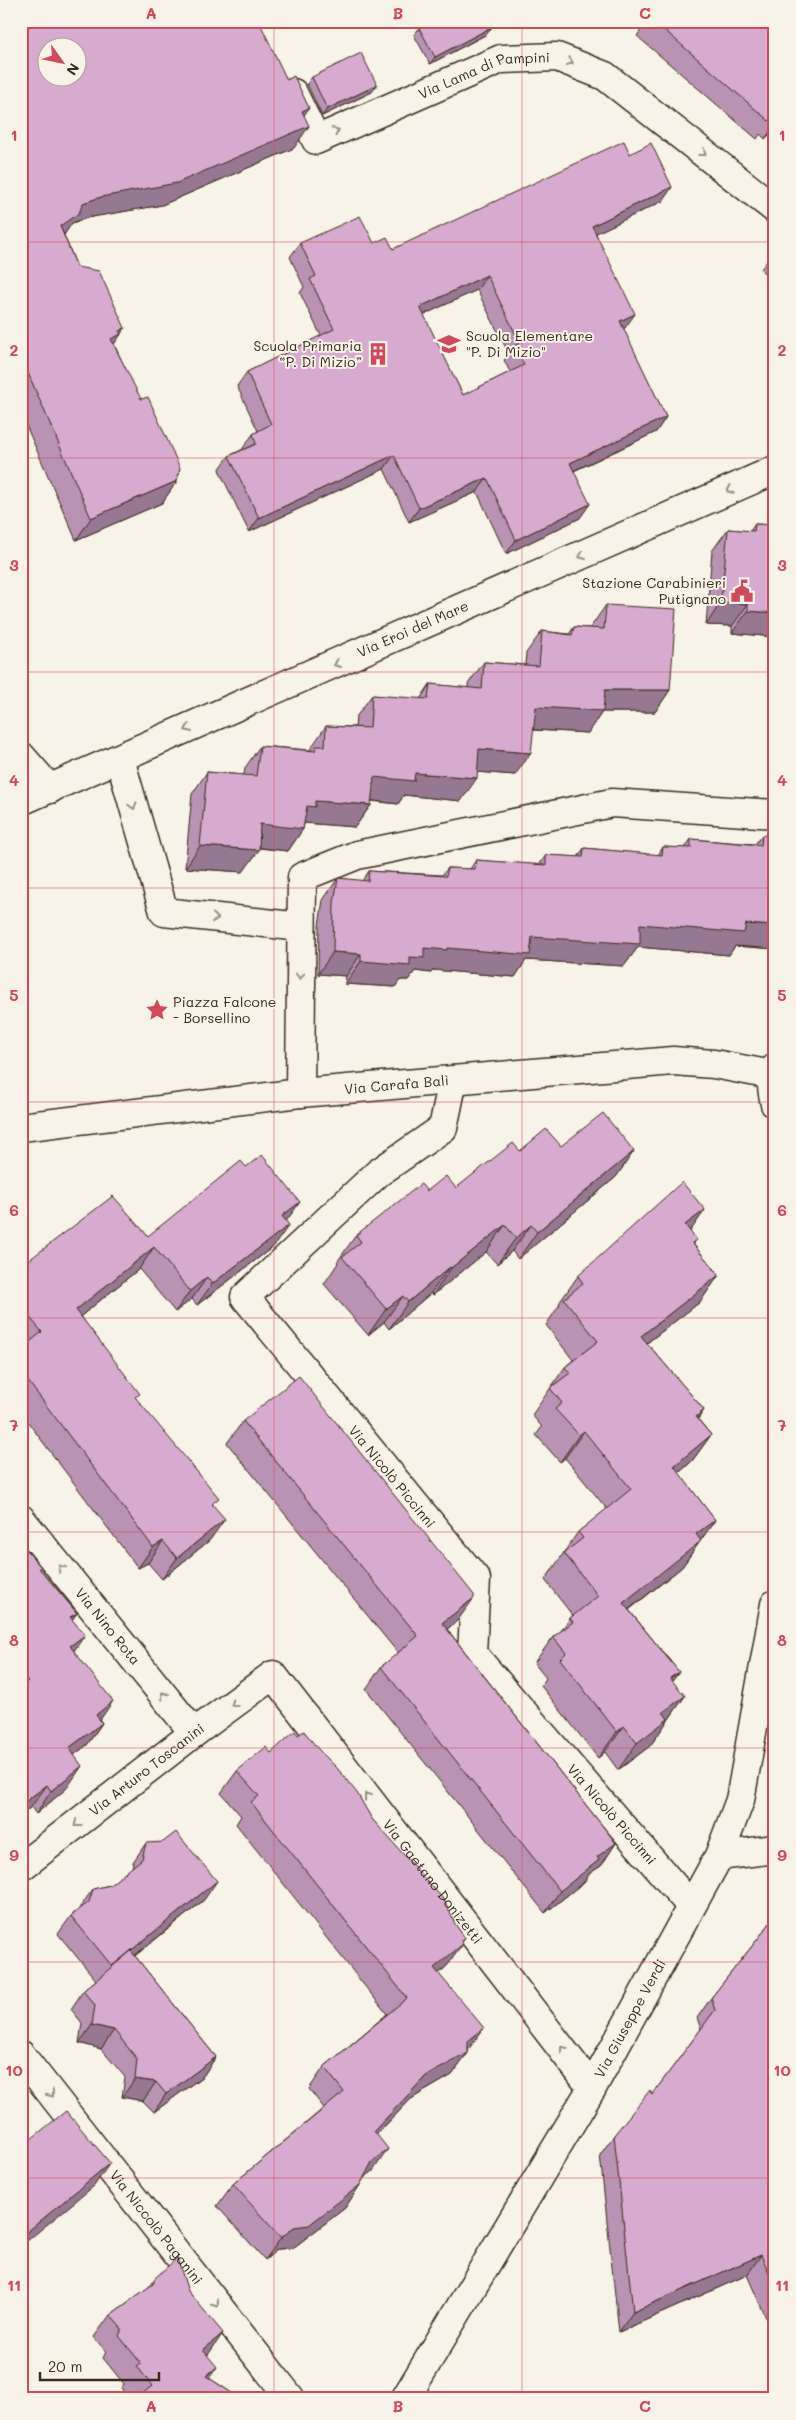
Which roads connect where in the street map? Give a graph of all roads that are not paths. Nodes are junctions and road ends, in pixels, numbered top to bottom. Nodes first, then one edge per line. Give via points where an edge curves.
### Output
1 (283, 72) edge
2 (775, 209) edge
3 (775, 470) edge
4 (21, 756) edge
5 (120, 759) junction
6 (50, 789) junction
7 (21, 801) edge
8 (775, 814) edge
9 (301, 927) junction
10 (773, 1071) edge
11 (453, 1080) junction
12 (300, 1092) junction
13 (775, 1104) edge
14 (21, 1127) edge
15 (21, 1519) edge
16 (775, 1604) edge
17 (273, 1675) joint
18 (194, 1733) junction
19 (775, 1849) edge
20 (719, 1856) junction
21 (21, 1867) edge
22 (691, 1906) junction
23 (25, 2069) edge
24 (592, 2088) junction
25 (291, 2399) edge
26 (405, 2399) edge

1 -> 2 street, Via Lama di Pampini via 316,140 501,59 557,57 605,76
3 -> 5 street, Via Eroi del Mare
4 - 6 street
5 - 6 street, Via Eroi del Mare
5 -> 9 street via 164,912
6 - 7 street, Via Eroi del Mare
8 - 9 street via 612,803 357,855 302,877
9 -> 12 street
10 - 11 street, Via Carafa Balì via 673,1061
10 - 13 street
11 - 12 street, Via Carafa Balì
11 - 22 street, Via Nicolò Piccinni via 443,1128 378,1173 245,1297 476,1579 472,1653
12 - 14 street, Via Carafa Balì
18 -> 15 street, Via Nino Rota
16 - 20 street, Via Giuseppe Verdi via 740,1800
17 -> 18 street, Via Arturo Toscanini
24 -> 17 street, Via Gaetano Donizetti
18 -> 21 street, Via Arturo Toscanini
19 - 20 street
20 - 22 street, Via Giuseppe Verdi
22 - 24 street, Via Giuseppe Verdi
23 -> 25 street, Via Niccolò Paganini
24 - 26 street, Via Giuseppe Verdi

